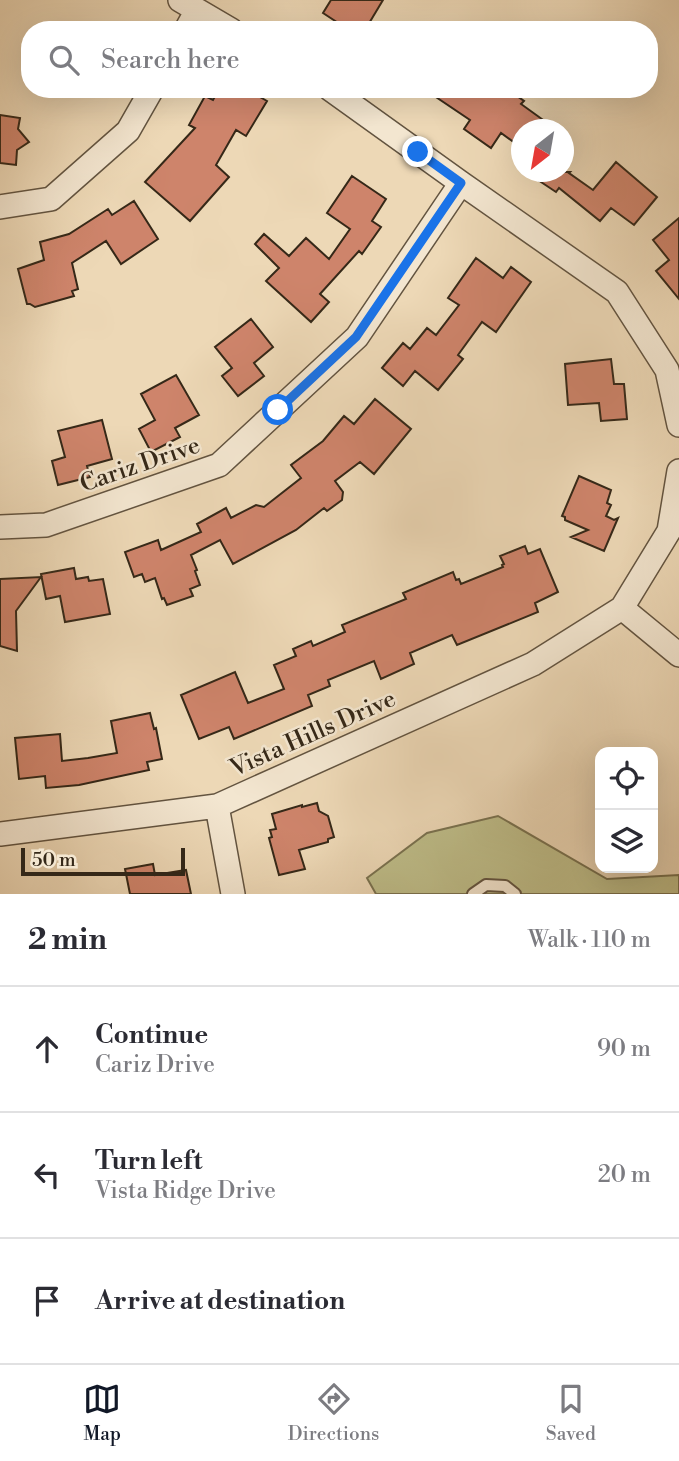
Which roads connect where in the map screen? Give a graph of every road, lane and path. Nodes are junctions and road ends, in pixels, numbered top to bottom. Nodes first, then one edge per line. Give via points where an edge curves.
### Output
1 (188, 13) edge
2 (208, 21) edge
3 (147, 98) edge
4 (343, 98) edge
5 (461, 183) junction
6 (0, 207) edge
7 (679, 425) edge
8 (679, 471) edge
9 (0, 527) edge
10 (622, 608) junction
11 (679, 655) edge
12 (217, 806) junction
13 (0, 834) edge
14 (233, 894) edge
15 (472, 894) edge
16 (515, 894) edge

1 - 2 street
3 - 6 street via 128,131 51,199
4 - 5 street
5 - 7 street via 617,292 667,370
5 - 9 street, Cariz Drive via 356,337 219,465 46,525
8 - 10 street via 669,530
10 - 11 street
10 - 12 street, Vista Hills Drive via 533,664
12 - 13 street, Vista Hills Drive
12 - 14 street
15 - 16 lane via 486,885 505,886

